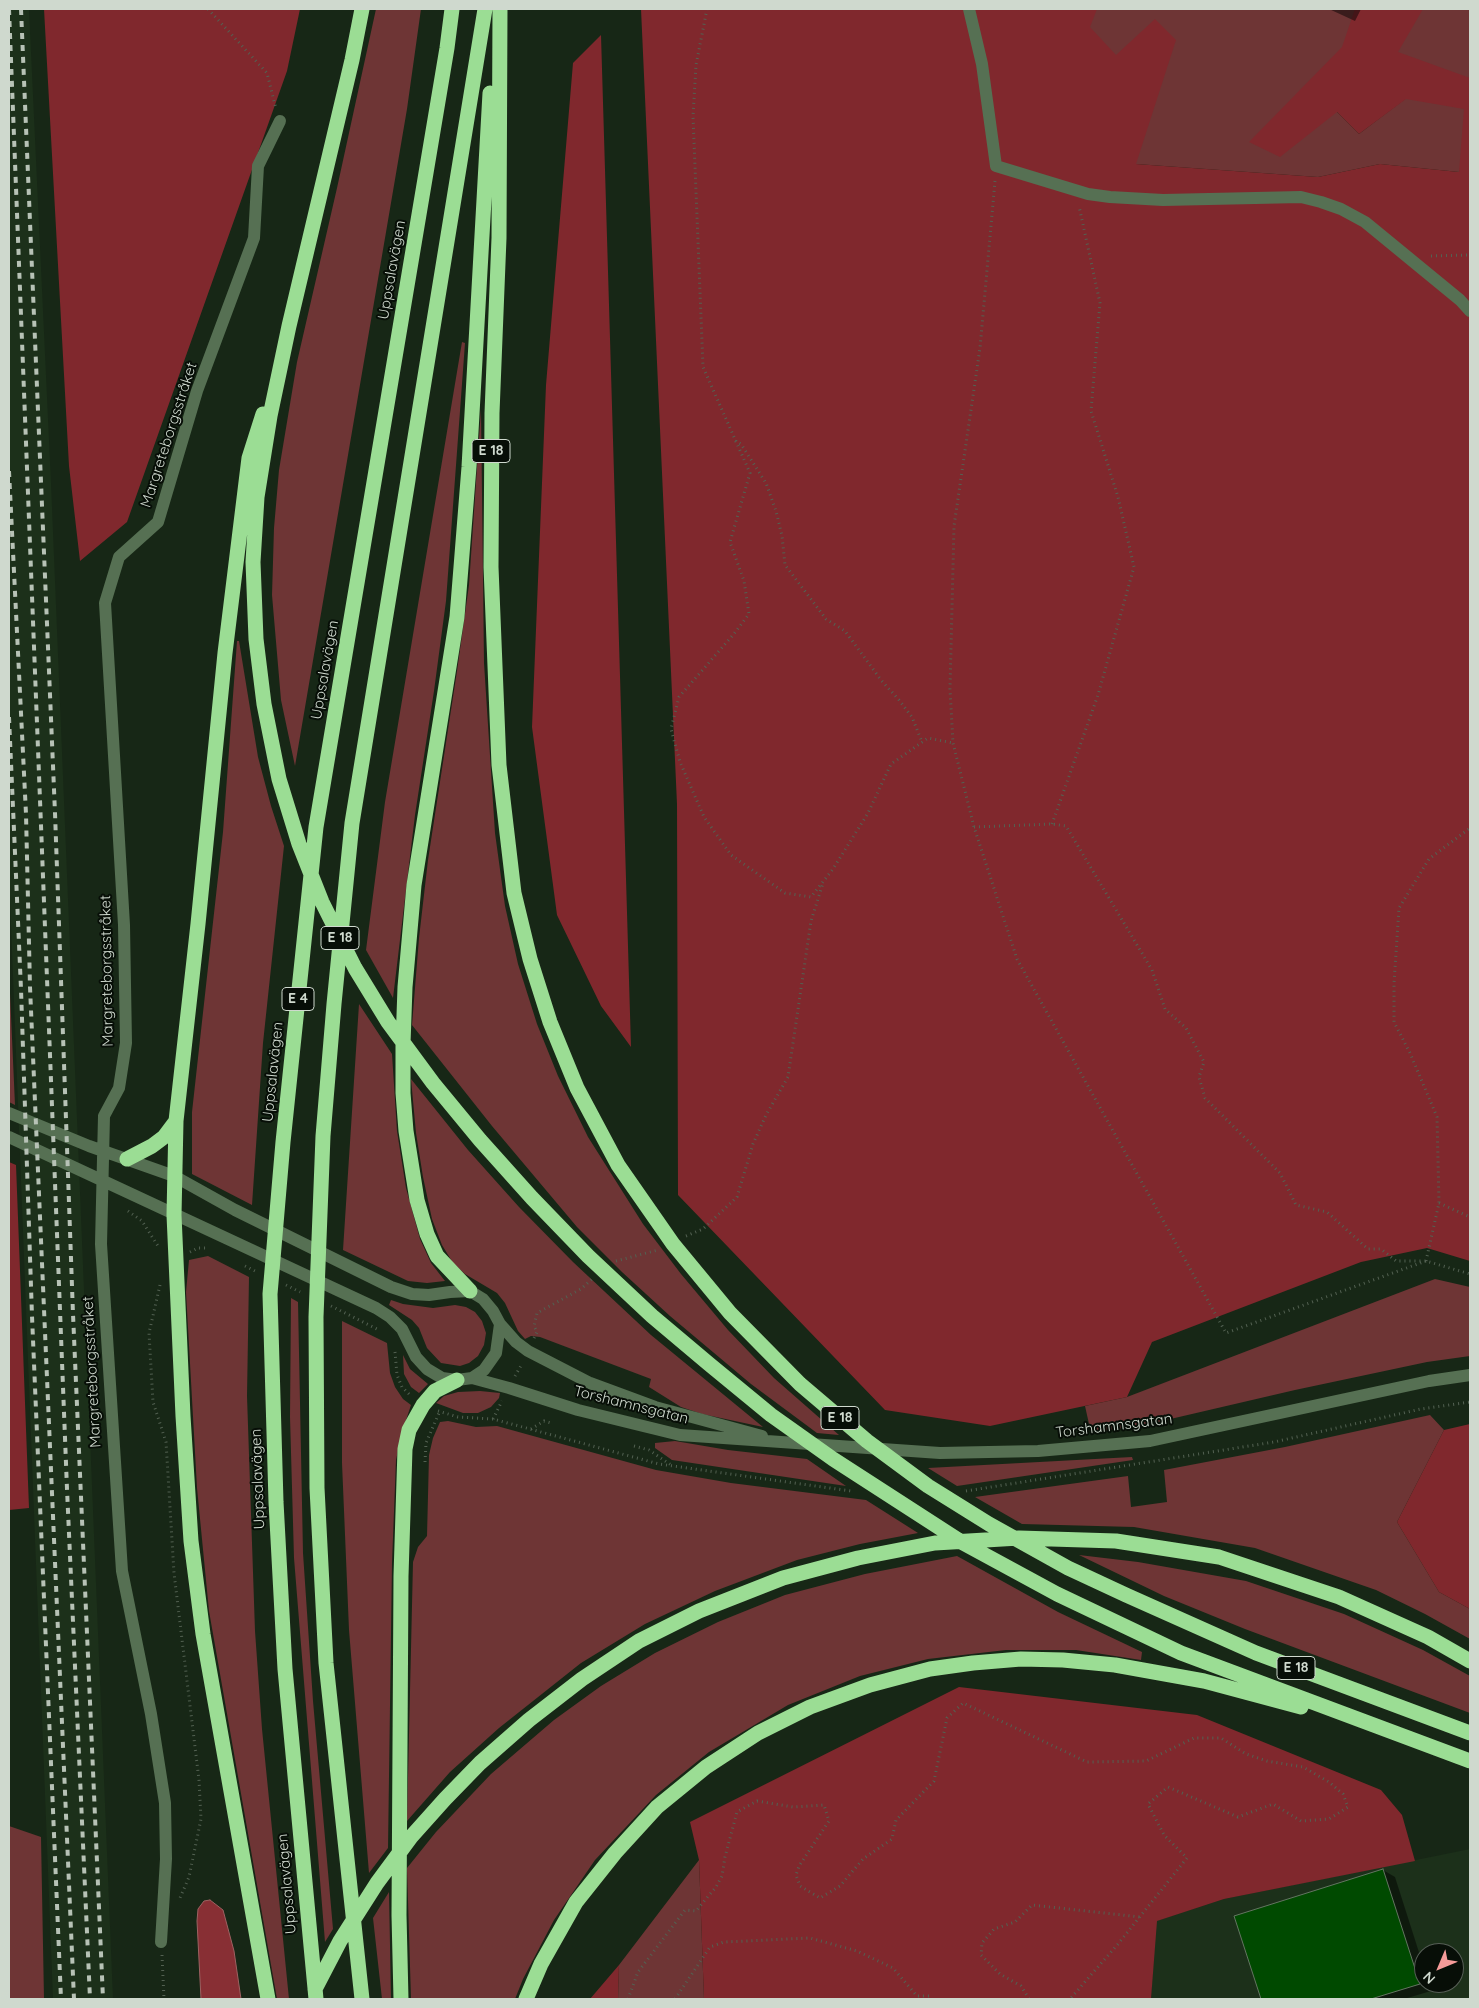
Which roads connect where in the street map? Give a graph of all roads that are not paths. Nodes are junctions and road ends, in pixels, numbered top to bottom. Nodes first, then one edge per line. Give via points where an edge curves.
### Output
1 (362, 9) edge
2 (452, 9) edge
3 (485, 9) edge
4 (495, 9) edge
5 (500, 9) edge
6 (969, 9) edge
7 (280, 121) road end
8 (1470, 311) edge
9 (289, 326) junction
10 (9, 1113) edge
11 (176, 1121) junction
12 (9, 1137) edge
13 (127, 1159) junction
14 (174, 1176) junction
15 (174, 1215) junction
16 (470, 1291) junction
17 (500, 1324) junction
18 (1470, 1375) edge
19 (464, 1379) junction
20 (786, 1442) junction
21 (1470, 1661) edge
22 (1383, 1729) junction
23 (1470, 1733) edge
24 (1470, 1760) edge
25 (161, 1942) road end
26 (268, 1999) edge
27 (310, 1999) edge
28 (316, 1999) edge
29 (362, 1999) edge
30 (400, 1999) edge
31 (526, 1999) edge

1 - 9 highway, E 18
2 - 28 highway, Uppsalavägen / E 4 via 316,827 270,1294 285,1669
3 - 29 highway, E 4 via 352,823 323,1136 316,1317 317,1488 326,1663
4 - 16 highway via 469,466 457,617 414,885 403,1044 406,1130 417,1200 427,1234 438,1256
5 - 23 highway, E 18 via 499,238 492,413 491,557 499,765 514,893 530,959 550,1022 577,1088 618,1165 673,1244 730,1314 800,1384 867,1441 928,1486 1068,1568 1126,1595 1256,1653
6 - 8 street via 982,64 996,166 1110,197 1163,200 1301,197 1341,209 1365,222
7 - 25 street, Margreteborgsstråket via 258,166 254,238 197,391 158,522 119,557 105,603 124,925 126,1043 119,1088 104,1116 101,1244 122,1571 165,1803 166,1859
9 - 11 highway via 250,458 246,486 225,653
9 - 22 highway, E 18 via 257,497 253,562 256,640 264,704 279,779 322,902 388,1022 433,1083 532,1198 652,1316 787,1426 895,1500 1057,1594 1181,1653
10 - 13 street
11 - 13 highway via 152,1146
11 - 14 highway
12 - 15 street, Torshamnsgatan
13 - 14 street
14 - 15 highway
14 - 16 street via 391,1287 412,1294 429,1295
15 - 19 street, Torshamnsgatan via 376,1308 402,1329 416,1358 427,1369 442,1378
15 - 26 highway via 183,1416 197,1588
16 - 17 street, Torshamnsgatan via 493,1311
17 - 19 street via 496,1353 484,1370
17 - 20 street, Torshamnsgatan via 528,1351 590,1383 655,1407
18 - 20 street, Torshamnsgatan via 1429,1381 1150,1442 1038,1451 940,1454
19 - 20 street, Torshamnsgatan via 509,1388 578,1410 680,1435
19 - 30 highway via 435,1392 423,1405 409,1430 405,1449 401,1576
21 - 27 highway via 1428,1637 1339,1597 1219,1557 1116,1541 1019,1538 936,1543 858,1558 782,1578 700,1611 639,1641 529,1720 480,1764 411,1837 340,1941
22 - 24 highway, E 18
22 - 31 highway via 1204,1681 1115,1665 1063,1660 973,1663 870,1685 810,1707 758,1733 706,1767 657,1807 576,1902 541,1964

